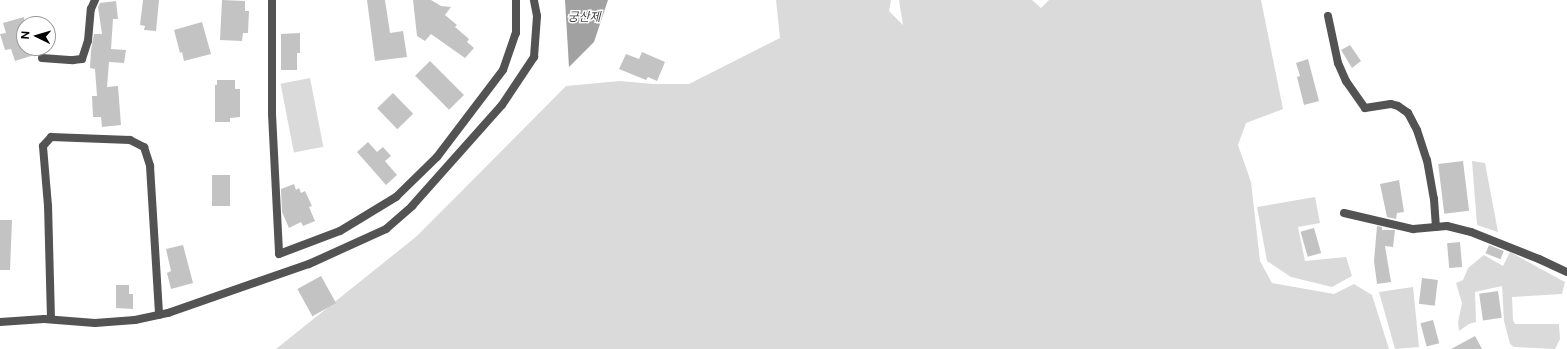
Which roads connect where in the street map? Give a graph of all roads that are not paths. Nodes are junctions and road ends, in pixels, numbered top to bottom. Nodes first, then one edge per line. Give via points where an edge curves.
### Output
1 (95, 0) edge
2 (272, 0) edge
3 (516, 0) edge
4 (534, 0) edge
5 (1328, 16) dead end
6 (42, 58) dead end
7 (1344, 213) dead end
8 (1436, 227) junction
9 (1567, 272) edge
10 (159, 315) junction
11 (51, 319) junction
12 (0, 322) edge

1 - 6 street via 91,9 88,41 82,58
2 - 3 street via 272,114 279,254 340,231 390,201 437,157 503,70 516,33
4 - 10 street via 537,16 534,57 502,105 412,206 386,229 309,264 199,304
5 - 8 street via 1341,69 1346,81 1365,108 1391,104 1398,106 1408,113 1417,130 1427,160
7 - 8 street via 1413,229
8 - 9 street via 1447,226 1471,232
10 - 11 street via 95,323
10 - 11 street via 150,166 144,147 130,140 51,137 43,146 48,206
11 - 12 street

